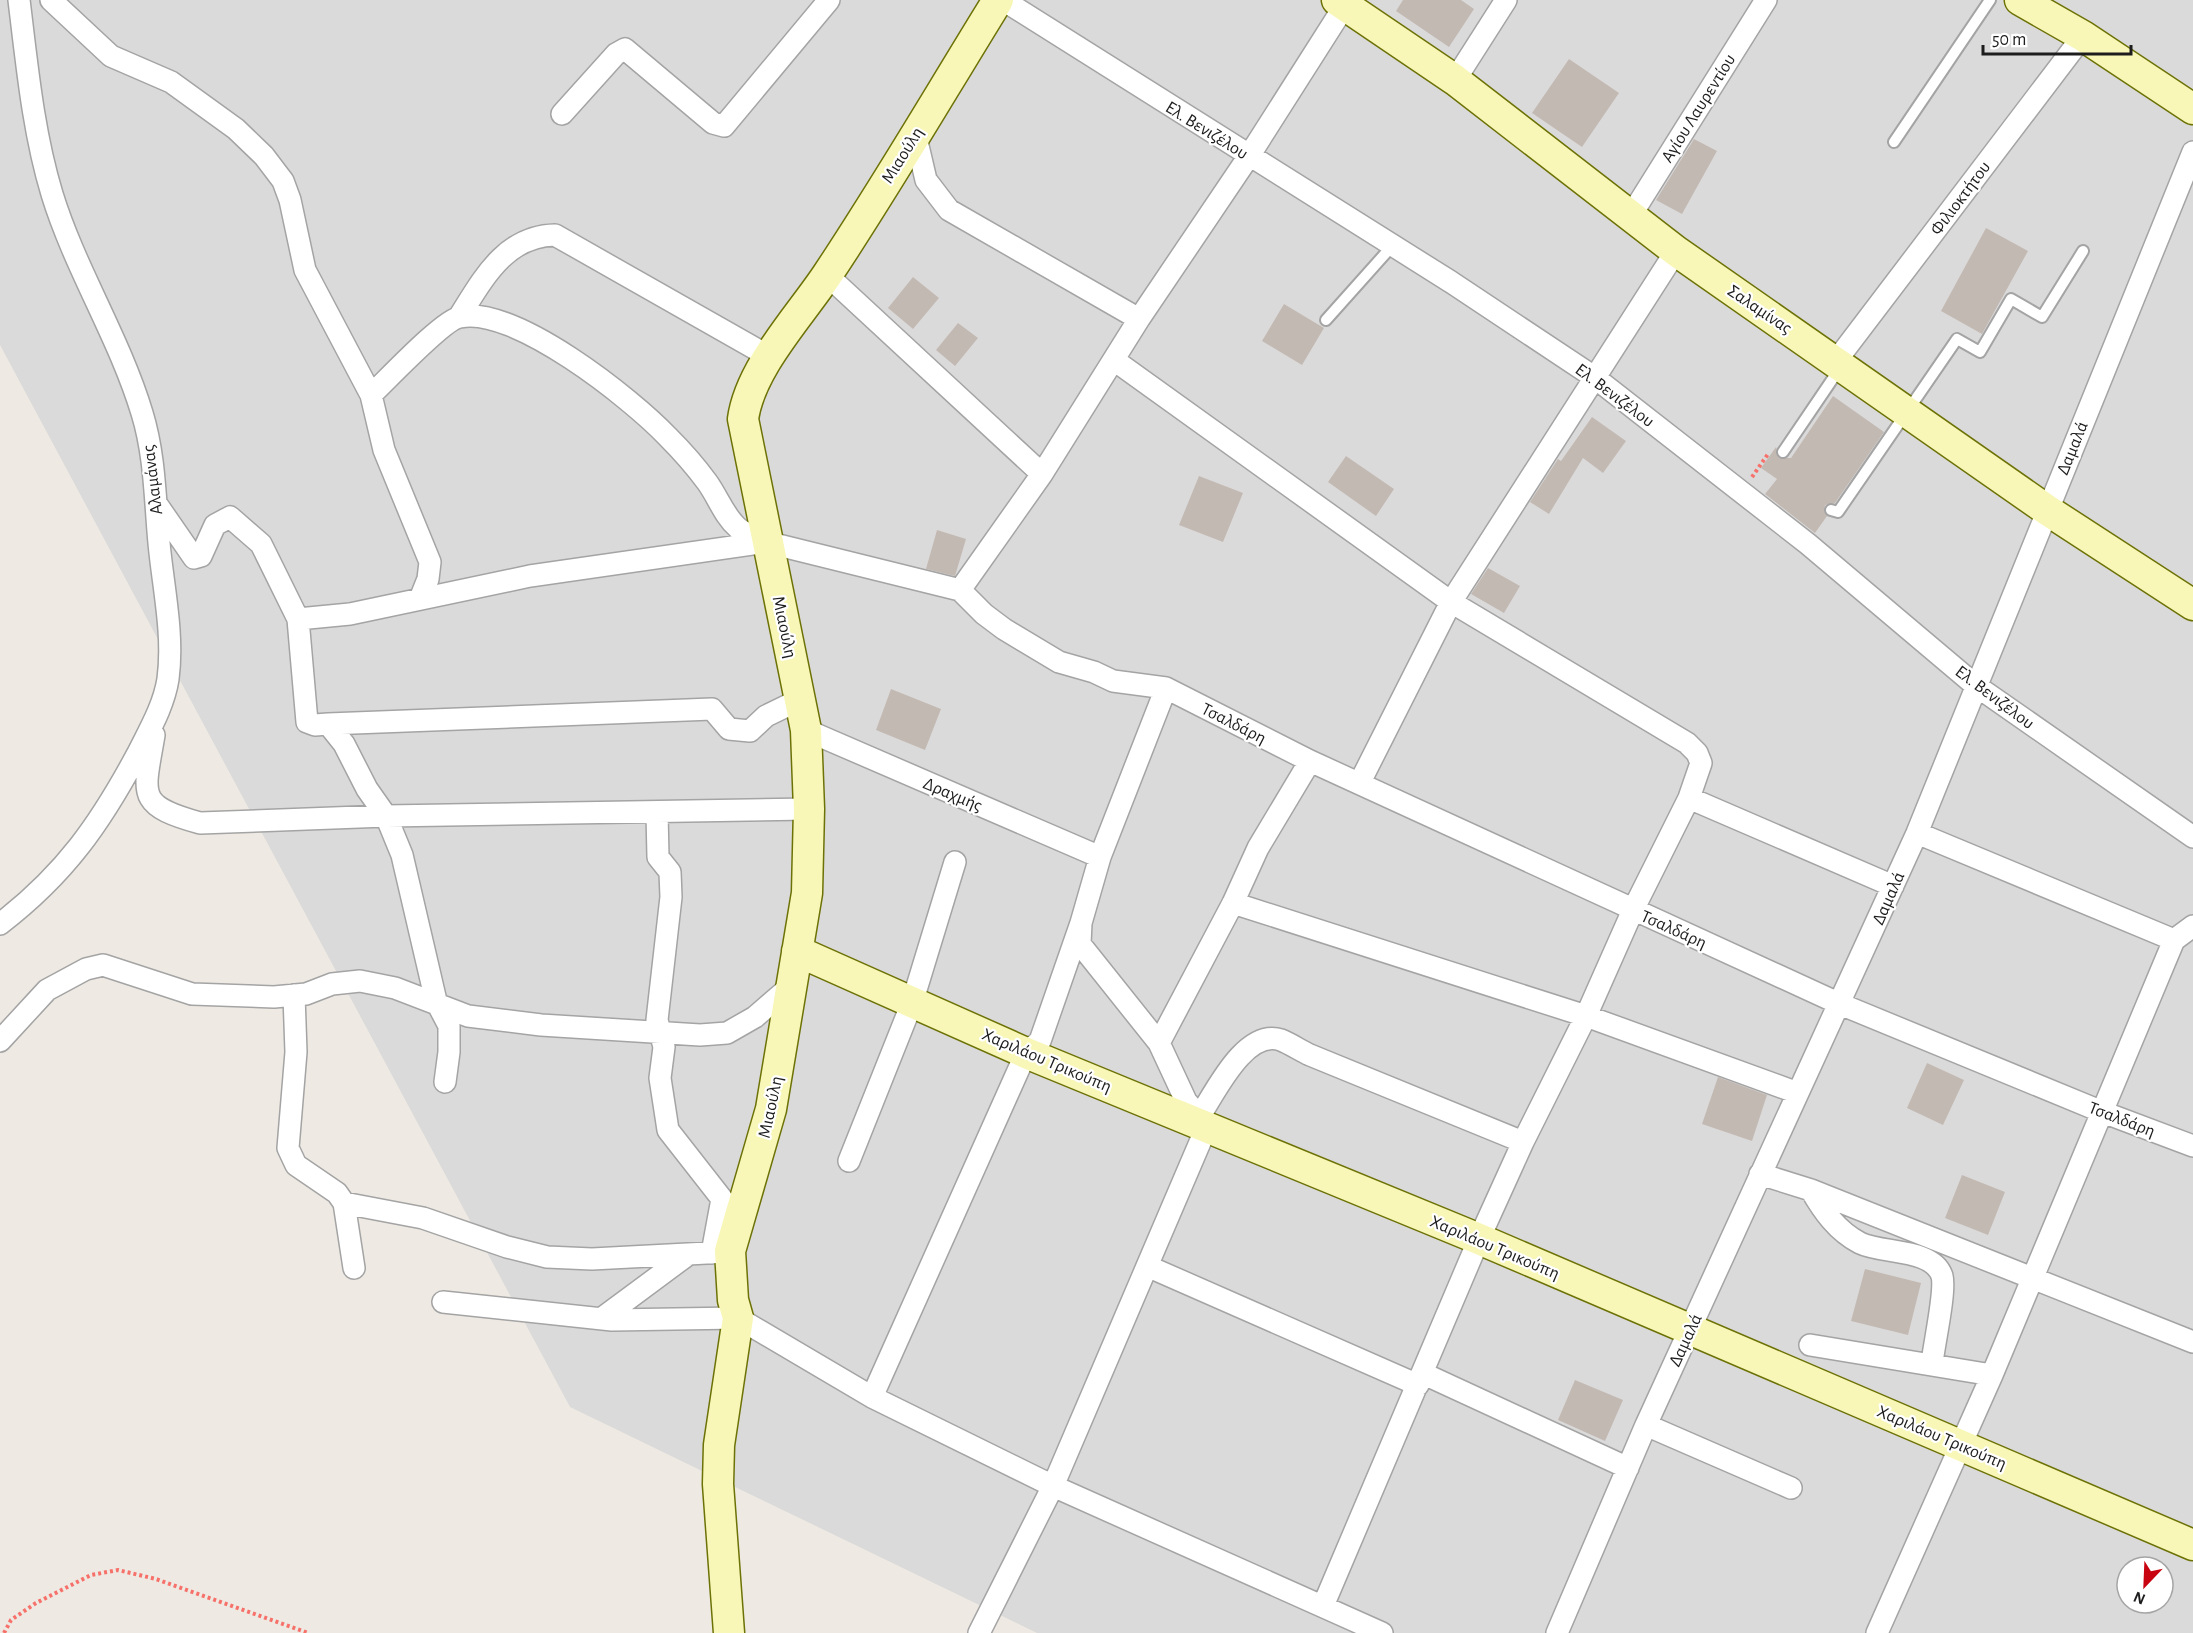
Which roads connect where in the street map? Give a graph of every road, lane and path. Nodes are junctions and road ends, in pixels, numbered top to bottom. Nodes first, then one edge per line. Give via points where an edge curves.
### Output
1 (20, 0) edge
2 (51, 0) edge
3 (830, 0) edge
4 (998, 0) edge
5 (1003, 0) edge
6 (1506, 0) edge
7 (1766, 0) edge
8 (1990, 0) edge
9 (2020, 0) edge
10 (1341, 3) edge
11 (2083, 36) junction
12 (1455, 80) junction
13 (2193, 109) edge
14 (562, 114) dead end
15 (915, 133) junction
16 (1894, 142) dead end
17 (2193, 152) edge
18 (1249, 156) junction
19 (1630, 217) junction
20 (1393, 246) junction
21 (1676, 251) junction
22 (2083, 251) dead end
23 (827, 275) junction
24 (459, 317) junction
25 (1139, 319) junction
26 (1326, 320) dead end
27 (770, 357) junction
28 (1114, 360) junction
29 (1839, 363) junction
30 (1594, 377) junction
31 (371, 395) junction
32 (1907, 412) junction
33 (1783, 452) dead end
34 (1042, 474) junction
35 (156, 502) junction
36 (1831, 510) dead end
37 (2047, 510) junction
38 (766, 542) junction
39 (960, 590) junction
40 (420, 599) junction
41 (1451, 602) junction
42 (2193, 606) edge
43 (298, 619) junction
44 (1976, 685) junction
45 (1166, 688) junction
46 (801, 699) junction
47 (157, 717) junction
48 (328, 724) junction
49 (806, 730) junction
50 (1310, 762) junction
51 (1360, 782) junction
52 (1689, 798) junction
53 (810, 809) junction
54 (657, 813) junction
55 (386, 816) junction
56 (1917, 833) junction
57 (2193, 837) edge
58 (1101, 857) junction
59 (955, 862) dead end
60 (1893, 886) junction
61 (1233, 903) junction
62 (1633, 910) junction
63 (1081, 923) junction
64 (0, 924) edge
65 (2193, 926) edge
66 (2174, 940) junction
67 (797, 951) junction
68 (792, 985) junction
69 (294, 995) junction
70 (436, 1001) junction
71 (912, 1003) junction
72 (1840, 1004) junction
73 (1586, 1016) junction
74 (660, 1033) junction
75 (0, 1041) edge
76 (1159, 1043) junction
77 (1026, 1053) junction
78 (445, 1082) dead end
79 (1798, 1093) junction
80 (2100, 1112) junction
81 (1203, 1122) junction
82 (1523, 1142) junction
83 (2193, 1146) edge
84 (849, 1161) dead end
85 (1760, 1174) junction
86 (1811, 1190) junction
87 (344, 1203) junction
88 (1479, 1239) junction
89 (721, 1252) junction
90 (686, 1256) junction
91 (1147, 1266) junction
92 (354, 1268) dead end
93 (2033, 1278) junction
94 (443, 1302) dead end
95 (738, 1318) junction
96 (602, 1319) junction
97 (1690, 1330) junction
98 (2193, 1342) edge
99 (1810, 1345) dead end
100 (1932, 1363) junction
101 (1992, 1375) junction
102 (1420, 1379) junction
103 (872, 1397) junction
104 (1646, 1425) junction
105 (1962, 1446) junction
106 (1628, 1468) junction
107 (1053, 1486) junction
108 (1791, 1488) dead end
109 (2193, 1545) edge
110 (1323, 1606) junction
111 (4, 1633) edge
112 (308, 1633) edge
113 (729, 1633) edge
114 (979, 1633) edge
115 (1382, 1633) edge
116 (1557, 1633) edge
117 (1877, 1633) edge

1 - 35 street, Αλαμάνας via 32,108 52,194 142,413
2 - 31 street via 111,56 171,82 236,129 264,156 283,181 290,200 305,270
3 - 14 street via 724,126 713,123 625,49
4 - 15 street, Μιαούλη
5 - 18 street, Ελ. Βενιζέλου
6 - 12 street
7 - 19 street, Αγίου Λαυρεντίου
8 - 16 lane
9 - 11 street
10 - 12 street, Σαλαμίνας
10 - 18 street
11 - 13 street
11 - 29 street, Φιλιοκτήτου
12 - 19 street, Σαλαμίνας
15 - 23 street, Μιαούλη
15 - 25 street via 926,180 949,210
17 - 37 street, Δαμαλά
18 - 20 street, Ελ. Βενιζέλου
18 - 25 street
19 - 21 street, Σαλαμίνας
20 - 26 lane
20 - 30 street, Ελ. Βενιζέλου
21 - 29 street, Σαλαμίνας
21 - 30 street
22 - 32 lane via 2042,317 2011,299 1980,352 1957,339
23 - 27 street, Μιαούλη
23 - 34 street
24 - 27 street via 506,251 536,235 555,235
24 - 31 street via 436,333
24 - 38 street via 495,319 544,341 614,391 668,436 740,530
25 - 28 street
27 - 38 street, Μιαούλη via 749,394 743,419
28 - 34 street
28 - 41 street
29 - 32 street, Σαλαμίνας
29 - 33 lane
30 - 41 street
30 - 44 street, Ελ. Βενιζέλου via 1808,544
31 - 40 street via 384,450 430,562
32 - 36 lane via 1838,512
32 - 37 street, Σαλαμίνας
34 - 39 street
35 - 43 street via 194,558 201,556 215,525 230,517 240,524 261,544
35 - 47 street, Αλαμάνας via 170,646 168,681
37 - 42 street, Σαλαμίνας
37 - 44 street, Δαμαλά
38 - 39 street
38 - 40 street via 530,576
38 - 46 street, Μιαούλη
39 - 45 street, Τσαλδάρη via 991,619 1059,662 1113,681
40 - 43 street via 350,614
41 - 51 street
41 - 52 street via 1687,743 1701,763
43 - 48 street via 307,722
44 - 56 street, Δαμαλά
44 - 57 street, Ελ. Βενιζέλου
45 - 50 street, Τσαλδάρη
45 - 58 street
46 - 48 street via 766,716 750,731 729,729 712,709
46 - 49 street, Μιαούλη
47 - 55 street via 148,795 153,804 176,816 215,823
47 - 64 street, Αλαμάνας via 119,788 75,854 29,902
48 - 55 street
49 - 53 street, Μιαούλη
49 - 58 street, Δραχμής
50 - 51 street, Τσαλδάρη
50 - 61 street via 1258,848
51 - 62 street, Τσαλδάρη
52 - 60 street
52 - 62 street
53 - 54 street
53 - 67 street, Μιαούλη via 807,893
54 - 55 street
54 - 74 street via 658,857 670,872 657,1020
55 - 70 street via 402,855
56 - 60 street, Δαμαλά
56 - 66 street
58 - 63 street
59 - 71 street
60 - 72 street, Δαμαλά
61 - 73 street
61 - 76 street
62 - 72 street, Τσαλδάρη
62 - 73 street
63 - 76 street via 1080,944
63 - 77 street via 1052,1014 1040,1041
65 - 66 street
66 - 80 street
67 - 68 street, Μιαούλη
67 - 71 street, Χαριλάου Τρικούπη
68 - 74 street via 755,1017 727,1033
68 - 89 street, Μιαούλη via 765,1138 736,1223
69 - 70 street via 360,981 395,987
69 - 75 street via 192,994 103,965 86,969 47,990
69 - 87 street via 296,1052 288,1148 296,1165 337,1193
70 - 74 street via 468,1016
70 - 78 street via 449,1026
71 - 77 street, Χαριλάου Τρικούπη
71 - 84 street
72 - 79 street, Δαμαλά
72 - 80 street, Τσαλδάρη
73 - 79 street
73 - 82 street
74 - 89 street via 664,1047 660,1078 668,1130 722,1199
76 - 81 street via 1186,1101
77 - 81 street, Χαριλάου Τρικούπη
77 - 103 street
79 - 85 street, Δαμαλά
80 - 83 street, Τσαλδάρη
80 - 93 street
81 - 82 street via 1244,1051 1257,1041 1279,1039
81 - 88 street, Χαριλάου Τρικούπη
81 - 91 street
82 - 88 street
85 - 86 street
85 - 97 street, Δαμαλά
86 - 93 street
86 - 100 street via 1843,1232 1875,1249 1914,1254 1931,1263 1942,1276
87 - 90 street via 423,1218 547,1257
87 - 92 street
88 - 97 street, Χαριλάου Τρικούπη
88 - 102 street
89 - 90 street
89 - 95 street, Μιαούλη
90 - 96 street
91 - 102 street
91 - 107 street
93 - 98 street
93 - 101 street
94 - 96 street
95 - 96 street
95 - 103 street
95 - 113 street via 719,1444 718,1484
97 - 104 street, Δαμαλά
97 - 105 street, Χαριλάου Τρικούπη
99 - 100 street
100 - 101 street
101 - 105 street
102 - 106 street
102 - 110 street
103 - 107 street
104 - 106 street, Δαμαλά
104 - 108 street
105 - 109 street, Χαριλάου Τρικούπη
105 - 117 street
106 - 116 street, Δαμαλά
107 - 110 street
107 - 114 street
110 - 115 street
111 - 112 path via 11,1620 36,1603 91,1575 118,1570 156,1578

